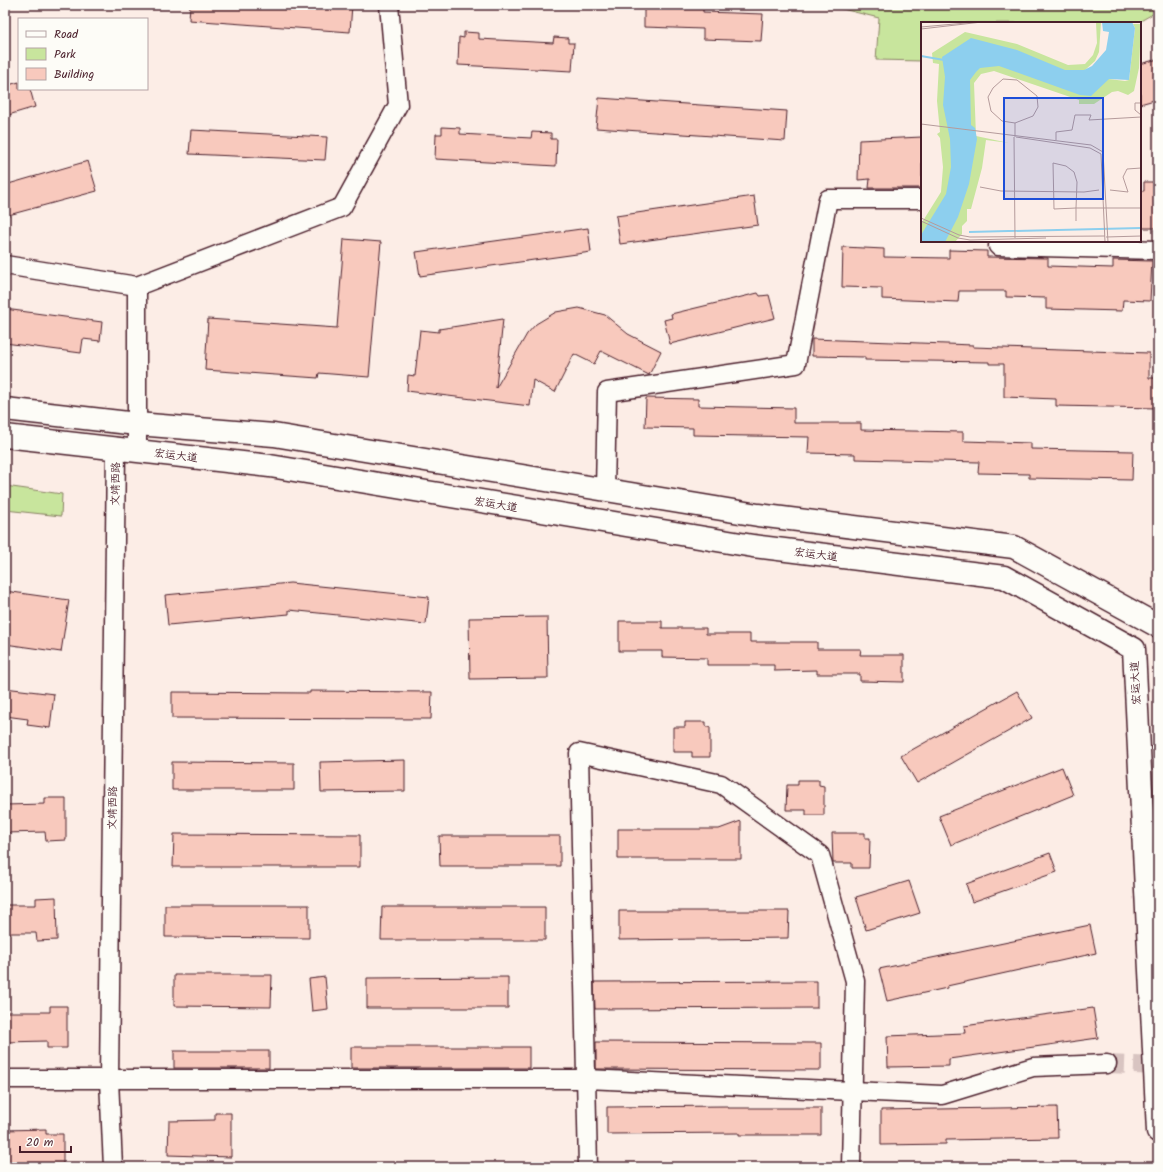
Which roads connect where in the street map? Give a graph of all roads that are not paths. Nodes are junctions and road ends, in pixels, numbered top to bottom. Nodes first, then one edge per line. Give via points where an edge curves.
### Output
1 (389, 5) edge
2 (921, 199) edge
3 (999, 242) edge
4 (1158, 250) edge
5 (5, 265) edge
6 (137, 286) junction
7 (5, 409) edge
8 (137, 424) junction
9 (5, 436) edge
10 (126, 450) junction
11 (605, 490) junction
12 (1158, 626) edge
13 (1107, 1064) tunnel mouth
14 (5, 1079) edge
15 (586, 1079) junction
16 (109, 1080) junction
17 (853, 1090) junction
18 (1158, 1131) edge
19 (113, 1167) edge
20 (588, 1167) edge
21 (851, 1167) edge

1 - 6 street via 398,105 342,207
2 - 11 street via 828,199 796,364 607,392
3 - 4 street via 998,246
5 - 6 street
6 - 8 street, 文靖西路
7 - 8 main road
8 - 10 street, 文靖西路
8 - 11 main road via 274,435
9 - 10 main road, 宏运大道
10 - 16 street, 文靖西路
10 - 18 main road, 宏运大道 via 270,466 753,546 1004,578 1134,649
11 - 12 main road via 758,515 1014,547
13 - 17 street via 1033,1067 942,1095
14 - 16 street
15 - 16 street
15 - 17 street
15 - 17 street via 579,753 721,784 820,855 855,981
15 - 20 street
16 - 19 street, 文靖西路
17 - 21 street

